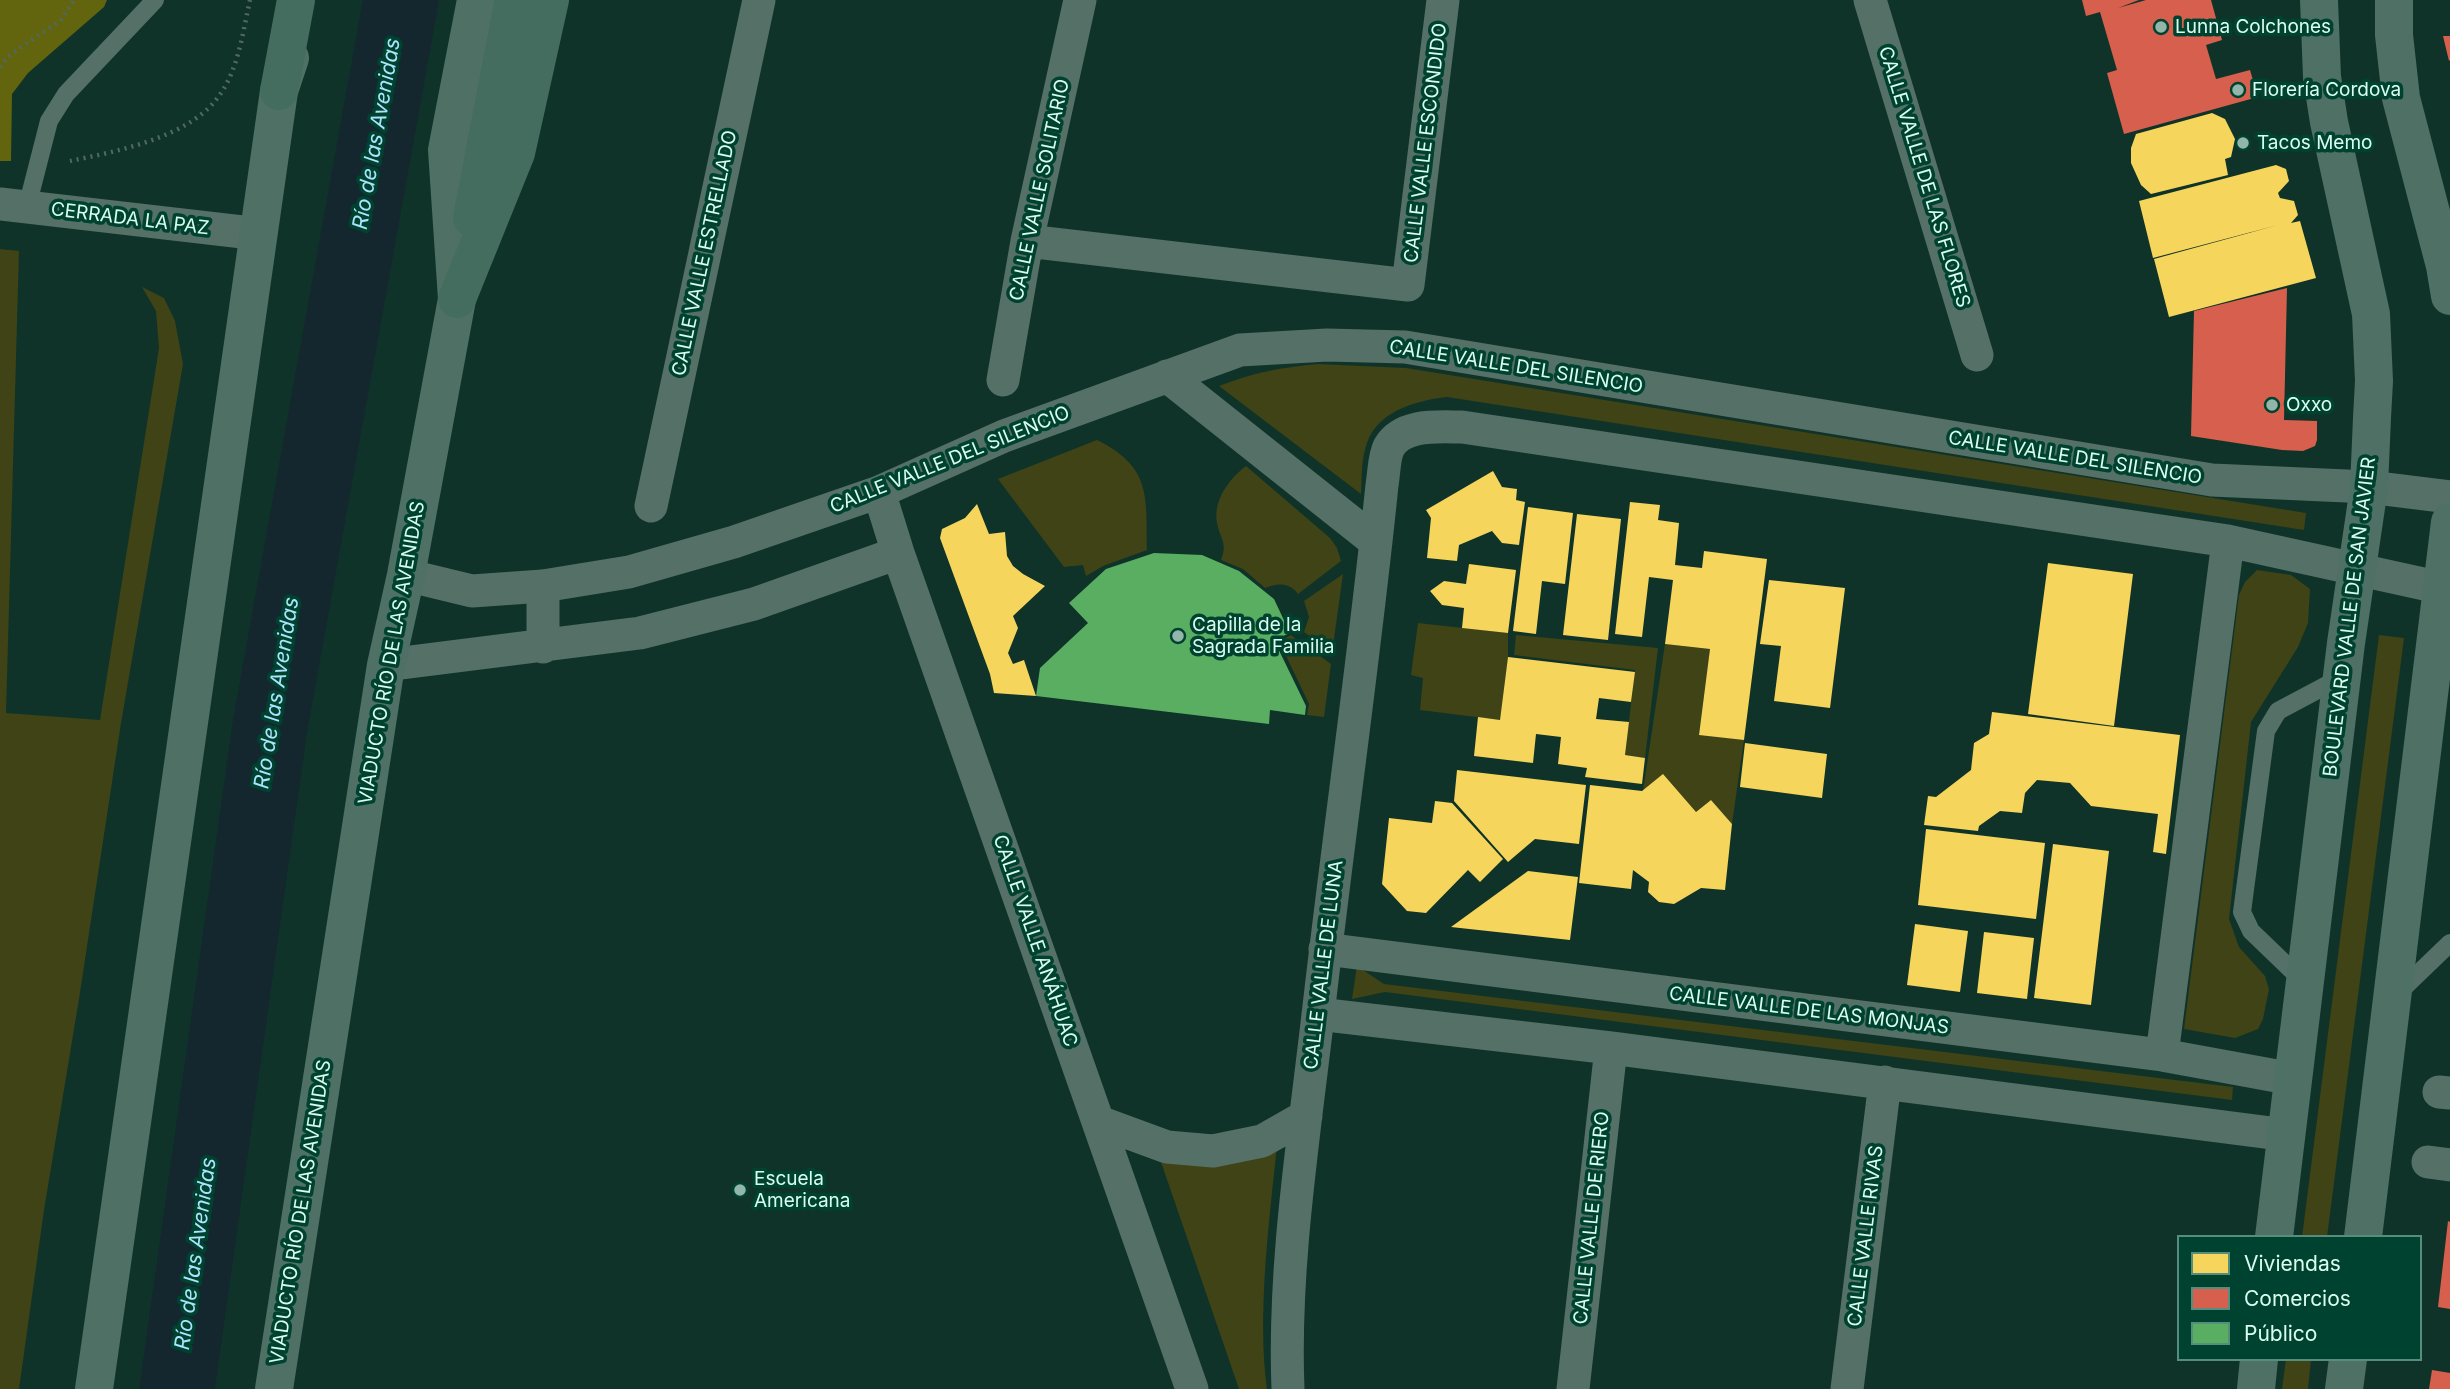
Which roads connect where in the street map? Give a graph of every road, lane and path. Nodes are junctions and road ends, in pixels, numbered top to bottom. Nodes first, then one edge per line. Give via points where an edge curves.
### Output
1 (74, 0) edge
2 (155, 0) edge
3 (250, 0) edge
4 (284, 0) edge
5 (296, 0) edge
6 (311, 0) edge
7 (476, 0) edge
8 (514, 0) edge
9 (550, 0) edge
10 (759, 0) edge
11 (1080, 0) edge
12 (1443, 0) edge
13 (1870, 0) edge
14 (2394, 0) edge
15 (2314, 11) edge
16 (0, 67) edge
17 (279, 91) junction
18 (38, 166) junction
19 (14, 206) edge
20 (260, 234) junction
21 (1027, 241) junction
22 (2450, 296) edge
23 (457, 299) junction
24 (1977, 355) dead end
25 (1167, 376) junction
26 (1003, 380) dead end
27 (2369, 487) junction
28 (880, 492) junction
29 (2450, 498) edge
30 (651, 506) dead end
31 (2450, 522) edge
32 (2228, 541) junction
33 (1376, 542) junction
34 (898, 553) junction
35 (2358, 570) junction
36 (406, 575) junction
37 (543, 586) junction
38 (2442, 588) junction
39 (543, 647) junction
40 (386, 664) junction
41 (2342, 677) junction
42 (2450, 943) edge
43 (1325, 949) junction
44 (2305, 983) junction
45 (2392, 998) junction
46 (1318, 1014) junction
47 (1611, 1048) junction
48 (2162, 1055) junction
49 (2293, 1079) junction
50 (1885, 1082) junction
51 (1306, 1116) junction
52 (1099, 1122) junction
53 (2287, 1135) junction
54 (2274, 1235) edge
55 (2363, 1235) edge
56 (2259, 1361) edge
57 (2348, 1361) edge
58 (93, 1389) edge
59 (274, 1389) edge
60 (1192, 1389) edge
61 (1288, 1389) edge
62 (1573, 1389) edge
63 (1847, 1389) edge
64 (2256, 1389) edge
65 (2344, 1389) edge

1 - 16 path via 61,20 8,56
2 - 18 lane via 66,94 48,121
3 - 18 path via 236,62 221,94 203,112 173,132 107,154
4 - 17 main road
5 - 17 main road
6 - 17 main road
7 - 23 main road, VIADUCTO RÍO DE LAS AVENIDAS via 447,150
8 - 23 main road
9 - 23 main road via 516,153
10 - 30 street, CALLE VALLE ESTRELLADO
11 - 21 street, CALLE VALLE SOLITARIO
12 - 21 street, CALLE VALLE ESCONDIDO via 1408,285
13 - 24 street, CALLE VALLE DE LAS FLORES
14 - 22 main road via 2401,98
15 - 27 main road, BOULEVARD VALLE DE SAN JAVIER via 2329,122 2371,314 2374,381
17 - 20 main road
18 - 19 lane
19 - 20 street, CERRADA LA PAZ
20 - 58 main road
21 - 26 street, CALLE VALLE SOLITARIO
23 - 36 main road, VIADUCTO RÍO DE LAS AVENIDAS
25 - 27 street, CALLE VALLE DEL SILENCIO via 1240,350 1405,347 2212,481
25 - 28 street, CALLE VALLE DEL SILENCIO via 1004,436
25 - 33 street
27 - 29 street, CALLE VALLE DEL SILENCIO
27 - 35 main road, BOULEVARD VALLE DE SAN JAVIER
28 - 34 street, CALLE VALLE ANÁHUAC
28 - 37 street, CALLE VALLE DEL SILENCIO via 629,572
31 - 38 main road
32 - 33 street via 1431,426 1401,434 1388,448
32 - 35 street
32 - 48 street
33 - 43 street, CALLE VALLE DE LUNA
34 - 39 street via 754,604 640,633
34 - 52 street, CALLE VALLE ANÁHUAC
35 - 38 street
35 - 41 main road, BOULEVARD VALLE DE SAN JAVIER
36 - 37 street, CALLE VALLE DEL SILENCIO via 472,591
36 - 40 main road, VIADUCTO RÍO DE LAS AVENIDAS
37 - 39 street
38 - 45 main road via 2437,694
39 - 40 street
40 - 59 main road, VIADUCTO RÍO DE LAS AVENIDAS
41 - 44 main road, BOULEVARD VALLE DE SAN JAVIER
41 - 44 lane via 2278,711 2266,731 2242,912 2251,931
42 - 45 lane
43 - 46 street, CALLE VALLE DE LUNA
43 - 48 street, CALLE VALLE DE LAS MONJAS
44 - 49 main road, BOULEVARD VALLE DE SAN JAVIER
45 - 55 main road
46 - 47 street
46 - 51 street, CALLE VALLE DE LUNA
47 - 50 street
47 - 62 street, CALLE VALLE DE RIERO
48 - 49 street, CALLE VALLE DE LAS MONJAS
49 - 53 main road, BOULEVARD VALLE DE SAN JAVIER
50 - 53 street
50 - 63 street, CALLE VALLE RIVAS
51 - 52 street via 1262,1141 1213,1151 1167,1147
51 - 61 street, CALLE VALLE DE LUNA via 1286,1332
52 - 60 street, CALLE VALLE ANÁHUAC
53 - 54 main road, BOULEVARD VALLE DE SAN JAVIER
56 - 64 main road
57 - 65 main road

